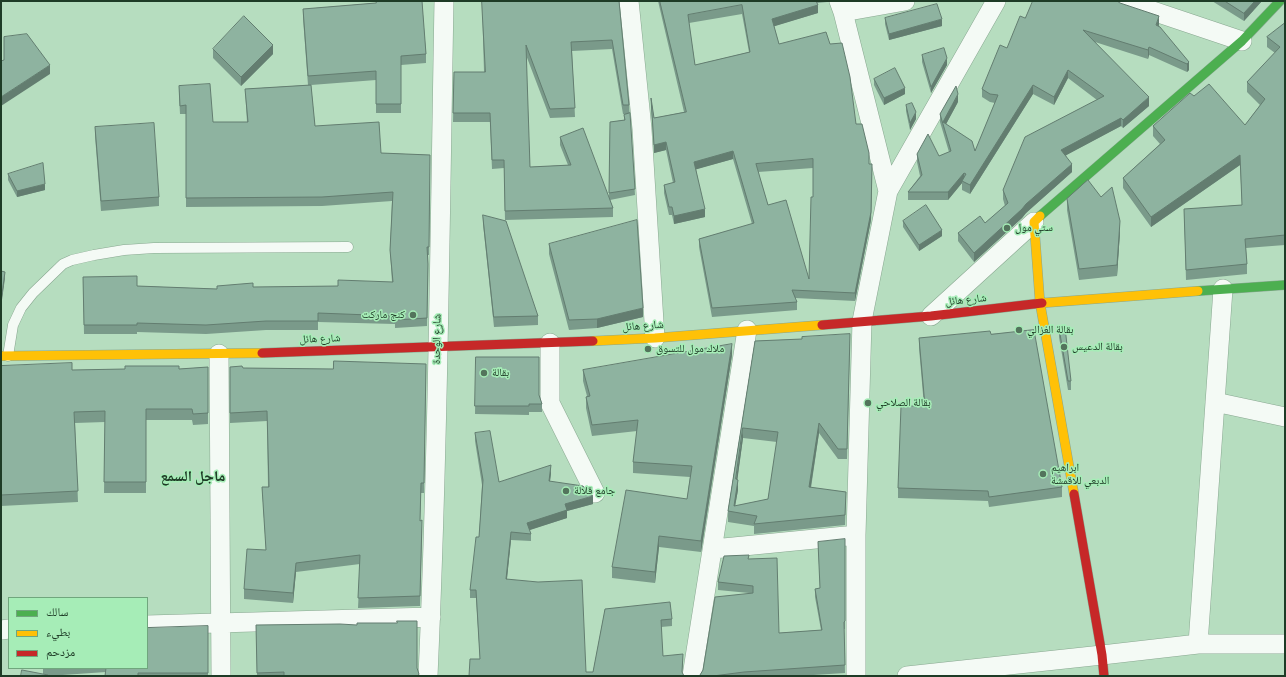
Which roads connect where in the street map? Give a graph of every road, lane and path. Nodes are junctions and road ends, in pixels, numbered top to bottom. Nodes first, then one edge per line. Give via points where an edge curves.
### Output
1 (444, 1) edge
2 (629, 1) edge
3 (905, 1) edge
4 (996, 1) edge
5 (1123, 1) edge
6 (1280, 1) edge
7 (841, 7) edge
8 (1242, 41) junction
9 (888, 191) junction
10 (1034, 222) junction
11 (348, 247) dead end
12 (1285, 285) edge
13 (1223, 289) junction
14 (1040, 304) junction
15 (931, 316) junction
16 (862, 321) junction
17 (747, 330) junction
18 (655, 338) junction
19 (550, 343) junction
20 (437, 347) junction
21 (219, 354) junction
22 (5, 356) edge
23 (1215, 402) junction
24 (1285, 417) edge
25 (595, 494) dead end
26 (856, 535) junction
27 (713, 549) junction
28 (431, 617) junction
29 (222, 623) junction
30 (148, 625) edge
31 (1198, 644) junction
32 (1285, 644) edge
33 (1102, 656) junction
34 (222, 676) edge
35 (428, 676) edge
36 (692, 676) edge
37 (856, 676) edge
38 (907, 676) edge
39 (1104, 676) edge

1 - 20 street, شارع الوحدة
2 - 18 street via 642,129
3 - 7 street
4 - 9 street
5 - 8 street
6 - 8 street
7 - 9 street
8 - 10 street
9 - 16 street
10 - 14 street
10 - 15 street
11 - 22 lane via 154,248 124,250 72,260 63,264 21,308 13,325
12 - 13 street, شارع هائل
13 - 14 street, شارع هائل
13 - 23 street
14 - 15 street, شارع هائل
14 - 33 street
15 - 16 street, شارع هائل
16 - 17 street, شارع هائل
16 - 26 street
17 - 18 street, شارع هائل
17 - 27 street
18 - 19 street, شارع هائل
19 - 20 street, شارع هائل
19 - 25 street via 550,403
20 - 21 street, شارع هائل
20 - 28 street, شارع الوحدة
21 - 22 street, شارع هائل
21 - 29 street
23 - 24 street
23 - 31 street
26 - 27 street
26 - 37 street
27 - 36 street
28 - 29 street
28 - 35 street, شارع الوحدة
29 - 30 street
29 - 34 street
31 - 32 street
31 - 33 street
33 - 38 street
33 - 39 street

